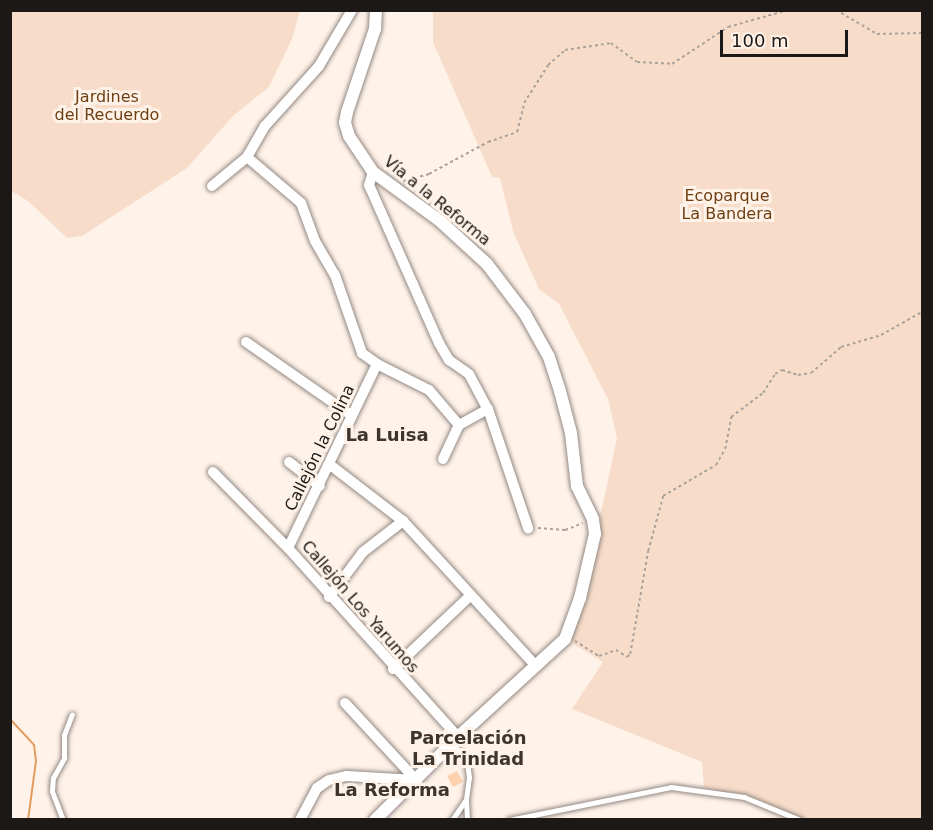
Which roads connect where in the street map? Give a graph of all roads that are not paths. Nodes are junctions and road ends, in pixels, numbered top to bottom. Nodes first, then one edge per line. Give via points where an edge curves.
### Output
1 (352, 10) edge
2 (376, 10) edge
3 (247, 157) junction
4 (373, 172) junction
5 (212, 186) dead end
6 (246, 342) dead end
7 (377, 364) junction
8 (488, 409) junction
9 (351, 415) junction
10 (459, 425) junction
11 (443, 459) dead end
12 (289, 462) dead end
13 (329, 464) junction
14 (213, 472) dead end
15 (320, 486) junction
16 (403, 521) junction
17 (528, 528) road end
18 (288, 548) junction
19 (329, 597) junction
20 (469, 597) junction
21 (536, 666) junction
22 (393, 669) junction
23 (345, 703) dead end
24 (72, 714) dead end
25 (455, 739) junction
26 (416, 780) junction
27 (466, 799) junction
28 (63, 819) edge
29 (300, 819) edge
30 (375, 819) edge
31 (452, 819) edge
32 (467, 819) edge
33 (509, 819) edge
34 (800, 819) edge

1 - 3 street via 319,66 265,126
2 - 4 street, Vía a la Reforma via 375,29 345,123
3 - 5 street
3 - 7 street via 302,203 315,241 335,274 362,353
4 - 8 street via 369,185 439,343 449,360 470,374
4 - 21 street, Vía a la Reforma via 487,264 525,314 549,357 571,433 577,486 593,519 591,556 567,636
6 - 9 street
7 - 9 street, Callejón la Colina
7 - 10 street via 429,390
8 - 10 street
8 - 17 street
9 - 13 street, Callejón la Colina
10 - 11 street
12 - 15 street
13 - 15 street, Callejón la Colina
13 - 16 street
14 - 18 street, Callejón Los Yarumos
15 - 18 street, Callejón la Colina
16 - 19 street via 363,552
16 - 20 street
18 - 19 street, Callejón Los Yarumos
19 - 22 street, Callejón Los Yarumos
20 - 21 street
20 - 22 street
21 - 25 street, Vía a la Reforma
22 - 25 street, Callejón Los Yarumos
23 - 26 street
24 - 28 lane via 64,735 64,758 53,778 52,791
25 - 26 street, Vía a la Reforma
25 - 27 lane via 467,763
26 - 29 street via 347,776 330,780 317,788
26 - 30 street, Vía a la Reforma
27 - 31 lane
27 - 32 lane
33 - 34 lane via 671,787 744,797

